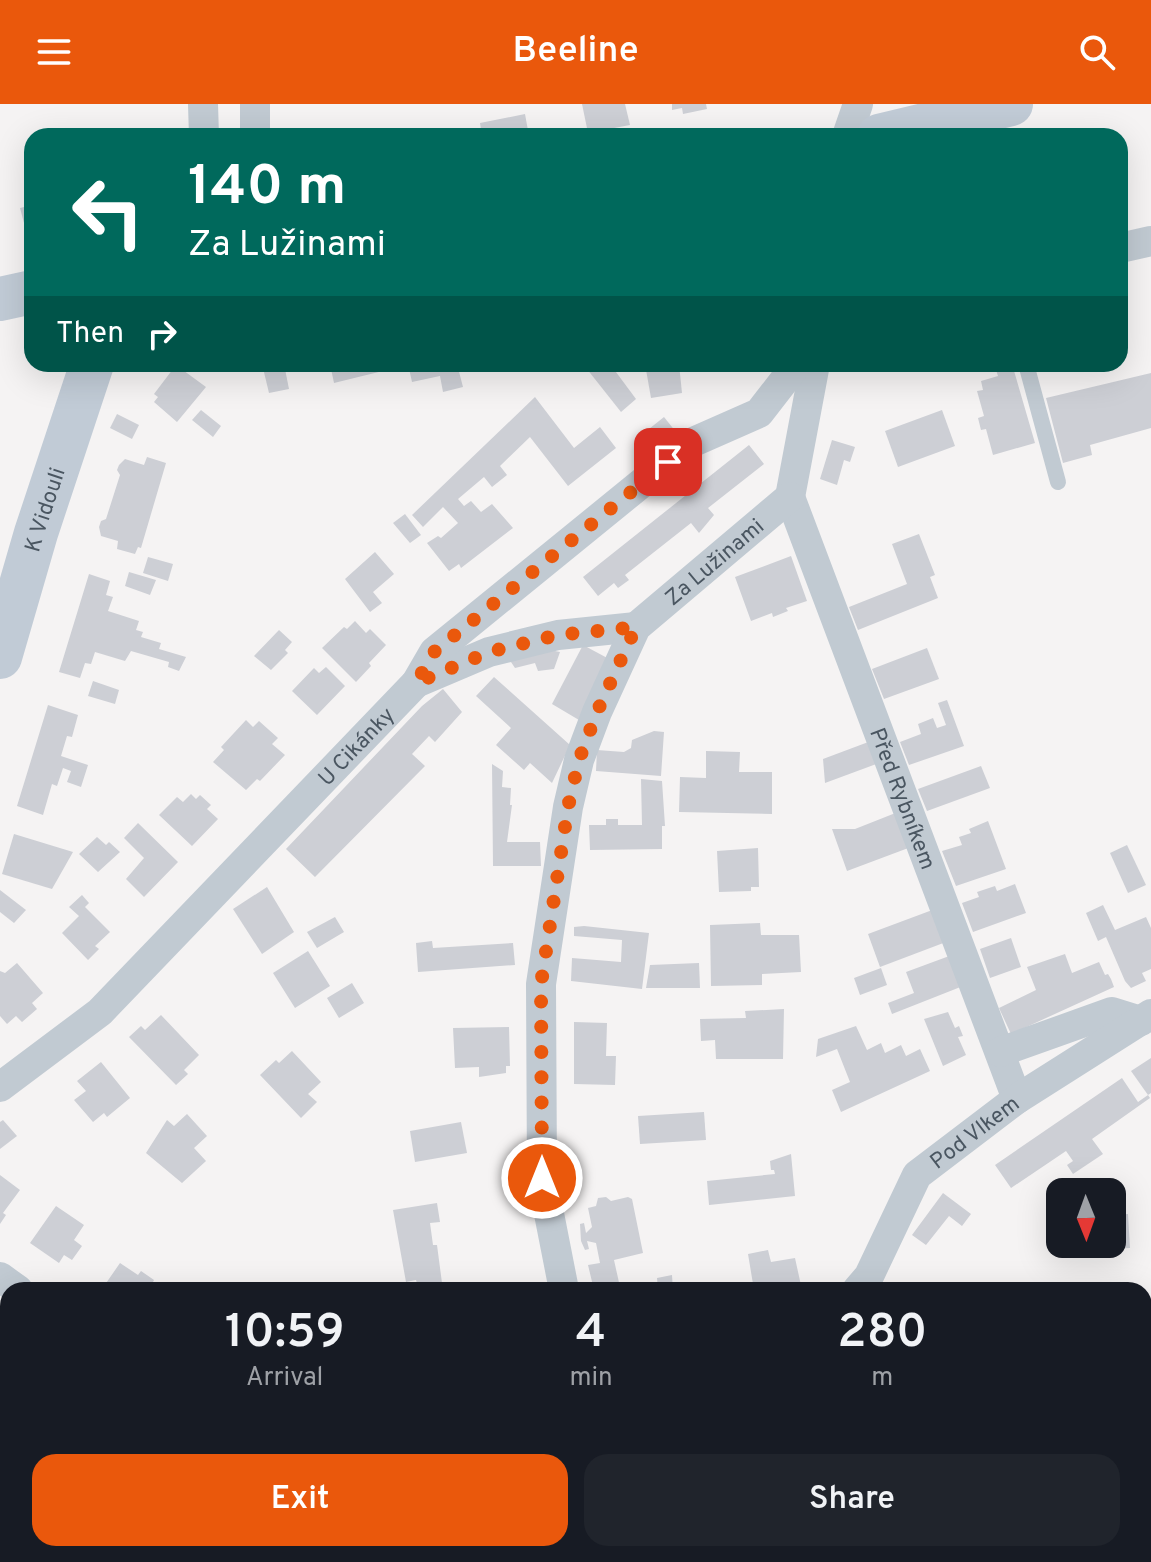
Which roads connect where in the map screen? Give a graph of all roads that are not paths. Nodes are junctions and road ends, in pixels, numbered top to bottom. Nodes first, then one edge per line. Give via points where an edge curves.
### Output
1 (203, 104) edge
2 (255, 104) edge
3 (858, 104) edge
4 (1011, 104) edge
5 (204, 128) edge
6 (255, 128) edge
7 (850, 128) edge
8 (912, 128) edge
9 (1151, 241) edge
10 (1128, 246) edge
11 (24, 294) edge
12 (0, 299) edge
13 (89, 372) edge
14 (791, 372) edge
15 (813, 372) edge
16 (1028, 372) edge
17 (1058, 482) dead end
18 (790, 497) junction
19 (636, 627) junction
20 (0, 657) edge
21 (416, 683) junction
22 (1146, 1017) edge
23 (1000, 1052) junction
24 (0, 1087) edge
25 (1017, 1099) junction
26 (562, 1282) edge
27 (864, 1282) edge

1 - 5 street
2 - 6 street
3 - 7 street
4 - 8 street
9 - 10 street
11 - 12 street
13 - 20 street, K Vidouli
14 - 21 street, U Cikánky via 759,413 691,443 434,652
15 - 18 street
16 - 17 lane
18 - 19 street, Za Lužinami
18 - 23 street, Před Rybníkem
19 - 21 street via 558,635 489,652
19 - 26 street, Za Lužinami via 579,760 541,984 542,1178
21 - 24 street, U Cikánky via 100,1012
22 - 23 street, Pod Vlkem via 1112,1012
22 - 25 street, Pod Vlkem
23 - 25 street, Před Rybníkem
25 - 27 street, Pod Vlkem via 917,1175

